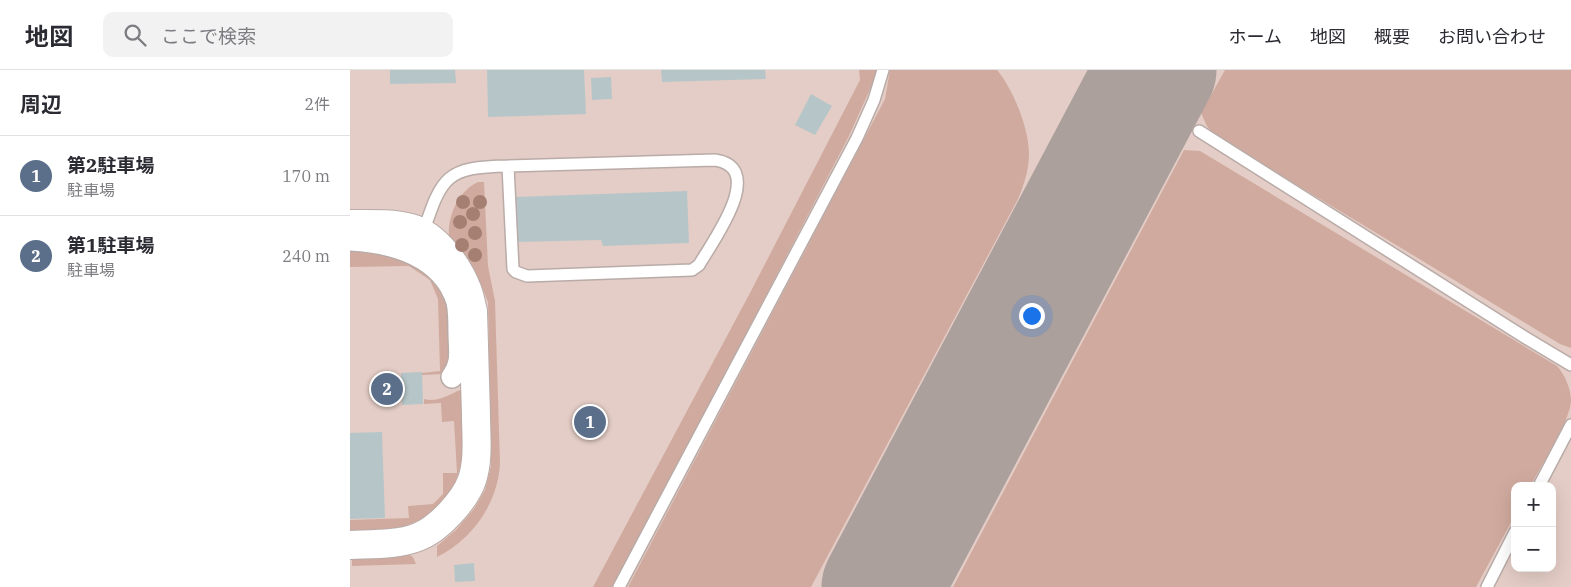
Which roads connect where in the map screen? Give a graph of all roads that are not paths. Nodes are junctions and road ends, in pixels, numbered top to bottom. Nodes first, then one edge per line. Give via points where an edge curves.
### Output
1 (883, 70) edge
2 (1199, 131) dead end
3 (508, 166) junction
4 (350, 224) edge
5 (423, 233) junction
6 (350, 240) edge
7 (1571, 365) edge
8 (452, 377) dead end
9 (1571, 425) edge
10 (1541, 482) edge
11 (1511, 540) edge
12 (350, 545) edge
13 (619, 587) edge
14 (1487, 587) edge

1 - 13 lane via 857,138
2 - 7 lane
3 - 3 lane via 716,160 732,167 738,186 732,208 699,265 692,270 527,276 513,269
3 - 5 lane via 468,169 450,178 434,200
4 - 5 street via 398,226
5 - 12 street via 455,267 467,288 473,311 476,455 472,480 449,515 418,537 400,542
6 - 8 street via 412,252 429,263 446,281 457,304 459,322 459,368
9 - 10 lane
11 - 14 lane

